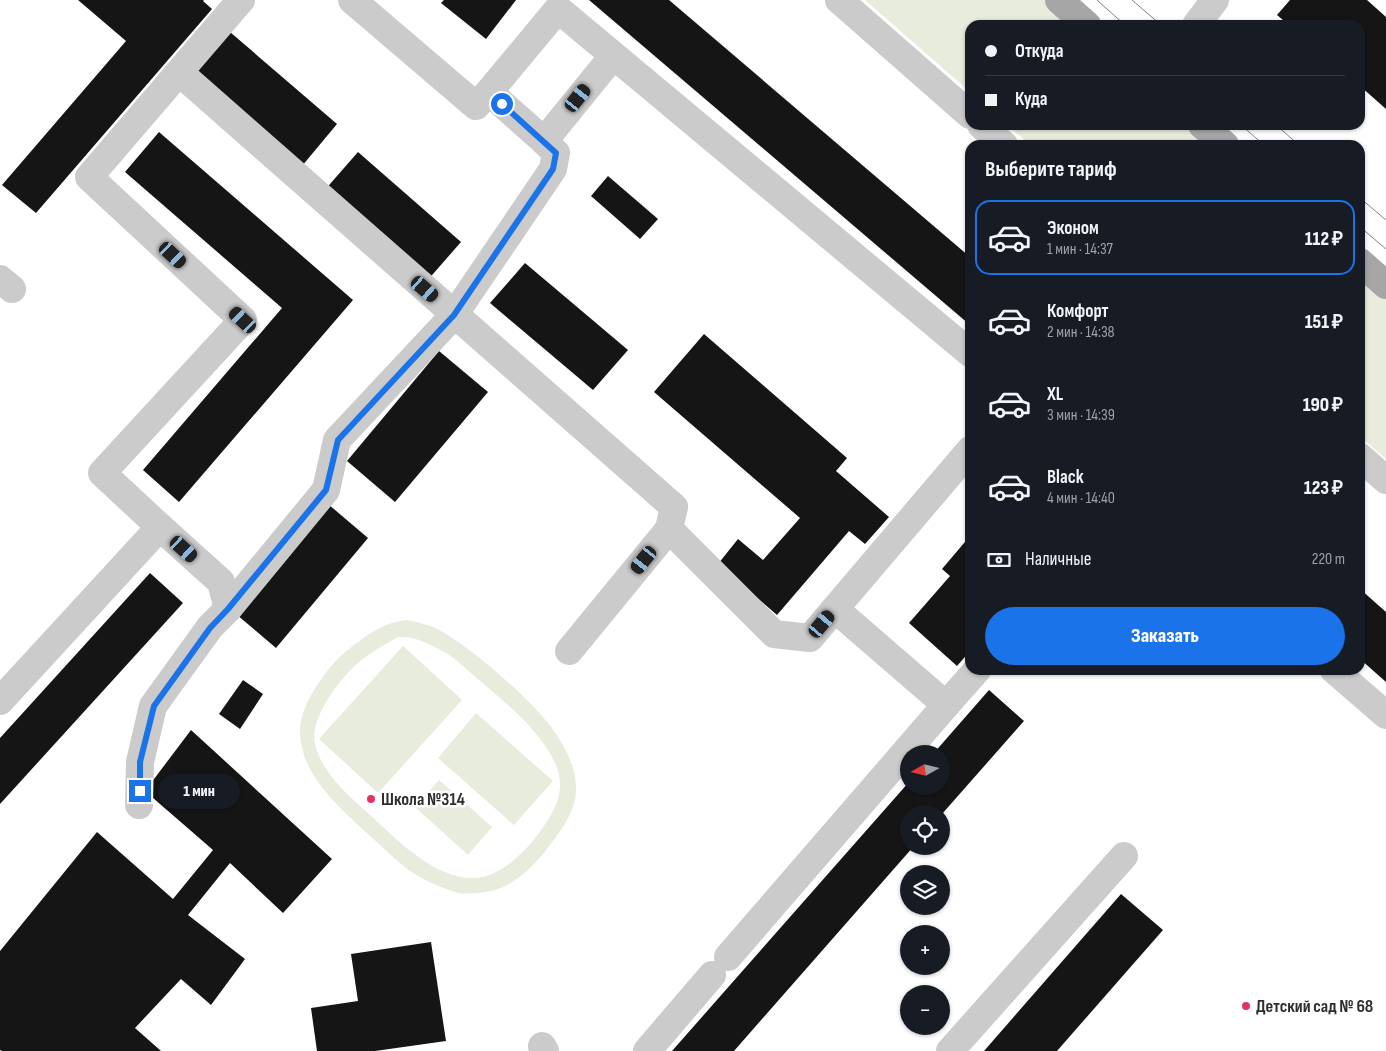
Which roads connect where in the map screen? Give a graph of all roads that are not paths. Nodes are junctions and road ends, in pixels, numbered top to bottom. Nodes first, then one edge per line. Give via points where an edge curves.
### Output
1 (352, 0) edge
2 (839, 0) edge
3 (1059, 0) edge
4 (1215, 0) edge
5 (231, 4) edge
6 (1082, 20) edge
7 (1200, 20) edge
8 (612, 56) junction
9 (180, 73) junction
10 (489, 92) junction
11 (965, 111) edge
12 (988, 130) edge
13 (1208, 130) edge
14 (544, 140) junction
15 (998, 140) edge
16 (1219, 140) edge
17 (1365, 266) edge
18 (1386, 285) edge
19 (454, 315) junction
20 (965, 349) edge
21 (965, 458) edge
22 (1365, 461) edge
23 (1386, 480) edge
24 (160, 527) junction
25 (669, 530) junction
26 (228, 609) junction
27 (835, 609) junction
28 (570, 651) dead end
29 (973, 675) edge
30 (1340, 675) edge
31 (0, 701) edge
32 (946, 705) junction
33 (1386, 715) edge
34 (139, 805) dead end
35 (1124, 856) dead end
36 (647, 1051) edge
37 (950, 1051) edge

1 - 10 lane via 476,106
2 - 11 lane
3 - 6 main road
4 - 7 lane
5 - 9 lane
8 - 10 lane via 558,10
8 - 14 lane
8 - 20 lane
9 - 19 lane
9 - 24 lane via 89,177 243,320 102,473
10 - 14 lane
12 - 15 lane
13 - 16 main road
14 - 19 lane via 556,153 553,169
17 - 18 main road
19 - 25 lane via 674,507
19 - 26 lane via 338,440 326,490
21 - 27 lane
22 - 23 lane
24 - 26 lane via 221,582
24 - 31 lane
25 - 27 lane via 774,634 810,638
25 - 28 lane
26 - 34 lane via 210,628 154,706 140,762
27 - 32 lane
29 - 32 lane
30 - 33 lane
32 - 36 lane
35 - 37 lane

